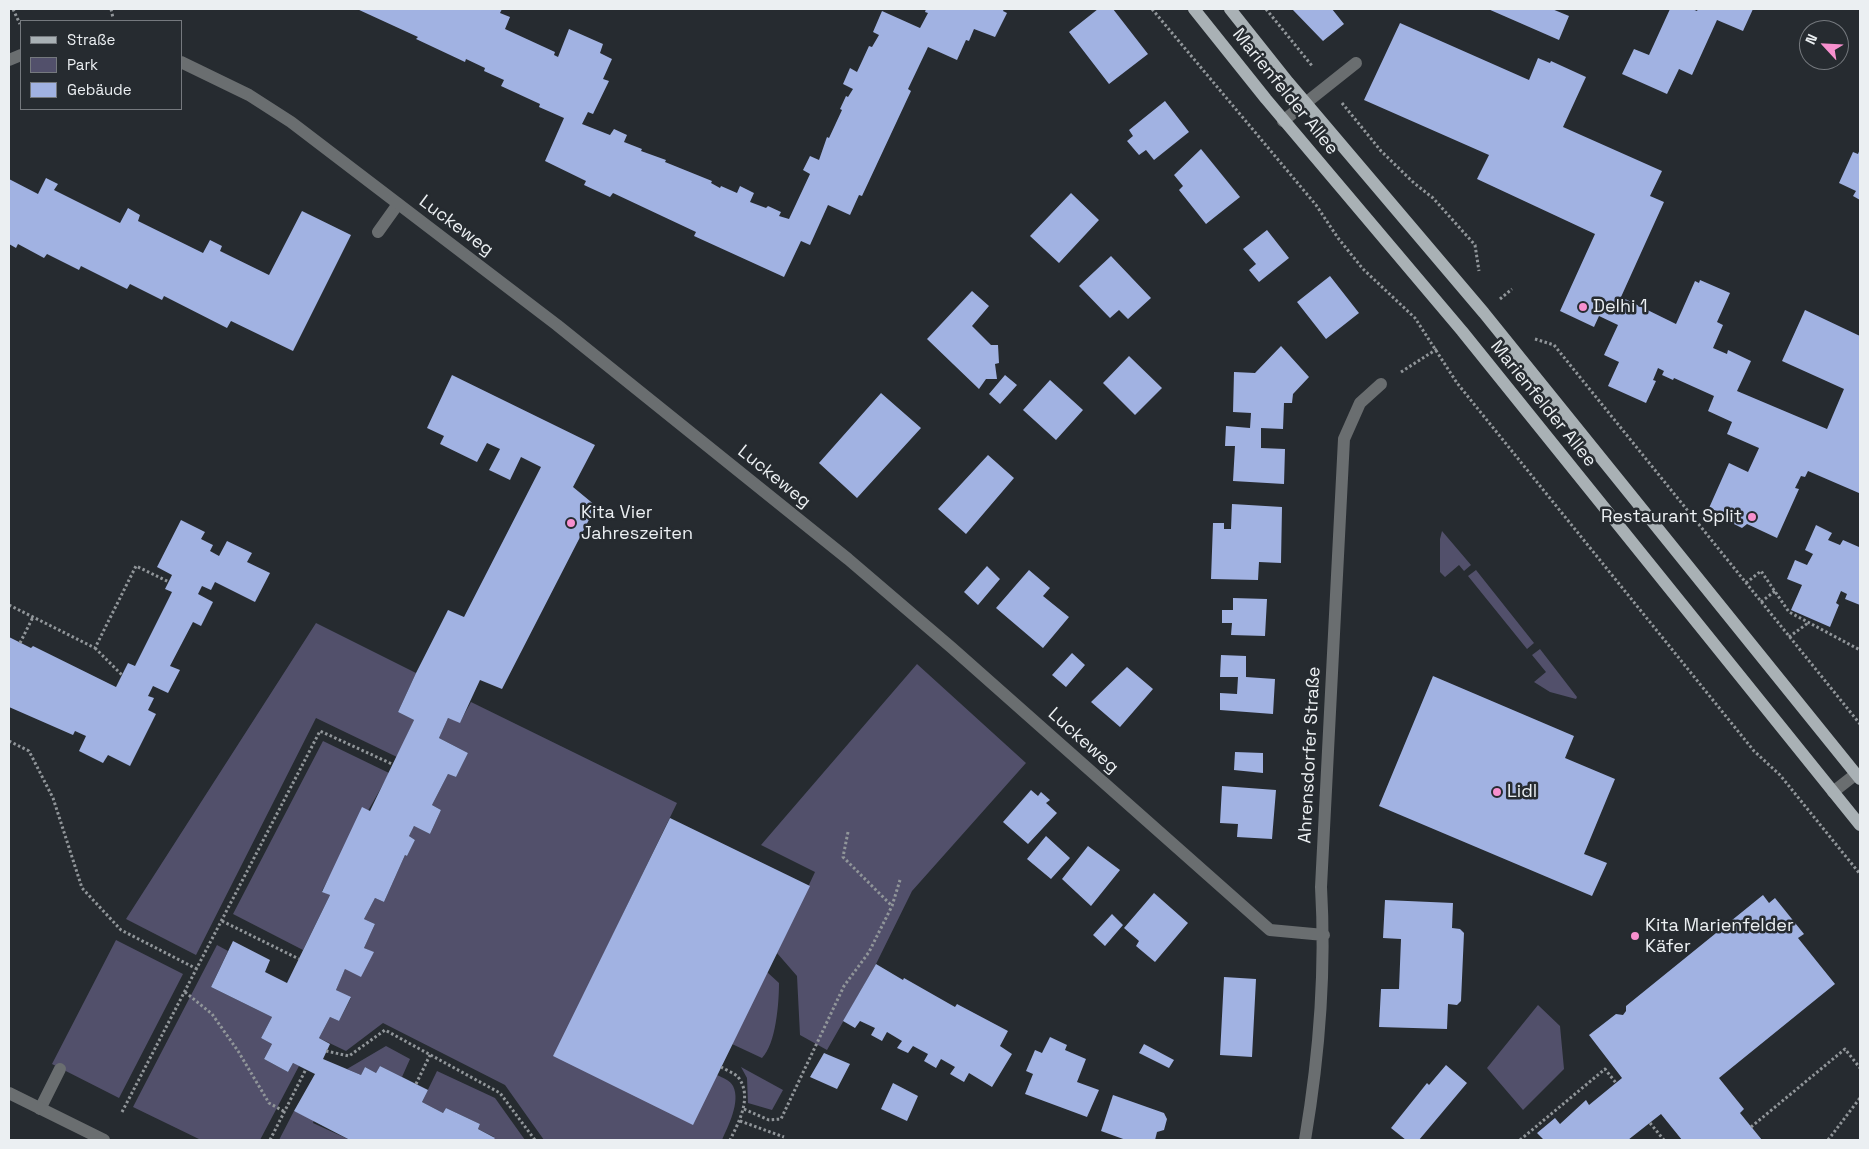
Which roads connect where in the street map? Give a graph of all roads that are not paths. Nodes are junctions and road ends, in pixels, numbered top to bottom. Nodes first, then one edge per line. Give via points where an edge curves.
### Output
1 (1194, 9) edge
2 (1230, 9) edge
3 (182, 62) edge
4 (1356, 63) dead end
5 (1306, 103) junction
6 (1283, 120) junction
7 (398, 204) junction
8 (378, 232) dead end
9 (1381, 384) road end
10 (1858, 777) edge
11 (1833, 792) junction
12 (1860, 825) edge
13 (1324, 935) junction
14 (60, 1069) dead end
15 (9, 1093) edge
16 (40, 1109) junction
17 (104, 1140) edge
18 (1304, 1140) edge

1 - 6 main road, Marienfelder Allee
2 - 5 main road, Marienfelder Allee
3 - 7 street, Luckeweg via 250,95 291,122
4 - 5 street
5 - 6 street
5 - 10 main road, Marienfelder Allee via 1484,312
6 - 11 main road, Marienfelder Allee via 1462,331
7 - 8 street
7 - 13 street, Luckeweg via 564,330 848,559 1270,930
9 - 13 street, Ahrensdorfer Straße via 1360,403 1344,439 1321,887
10 - 11 street
11 - 12 main road, Marienfelder Allee
13 - 18 street, Ahrensdorfer Straße via 1311,1102
14 - 16 street
15 - 16 street
16 - 17 street

